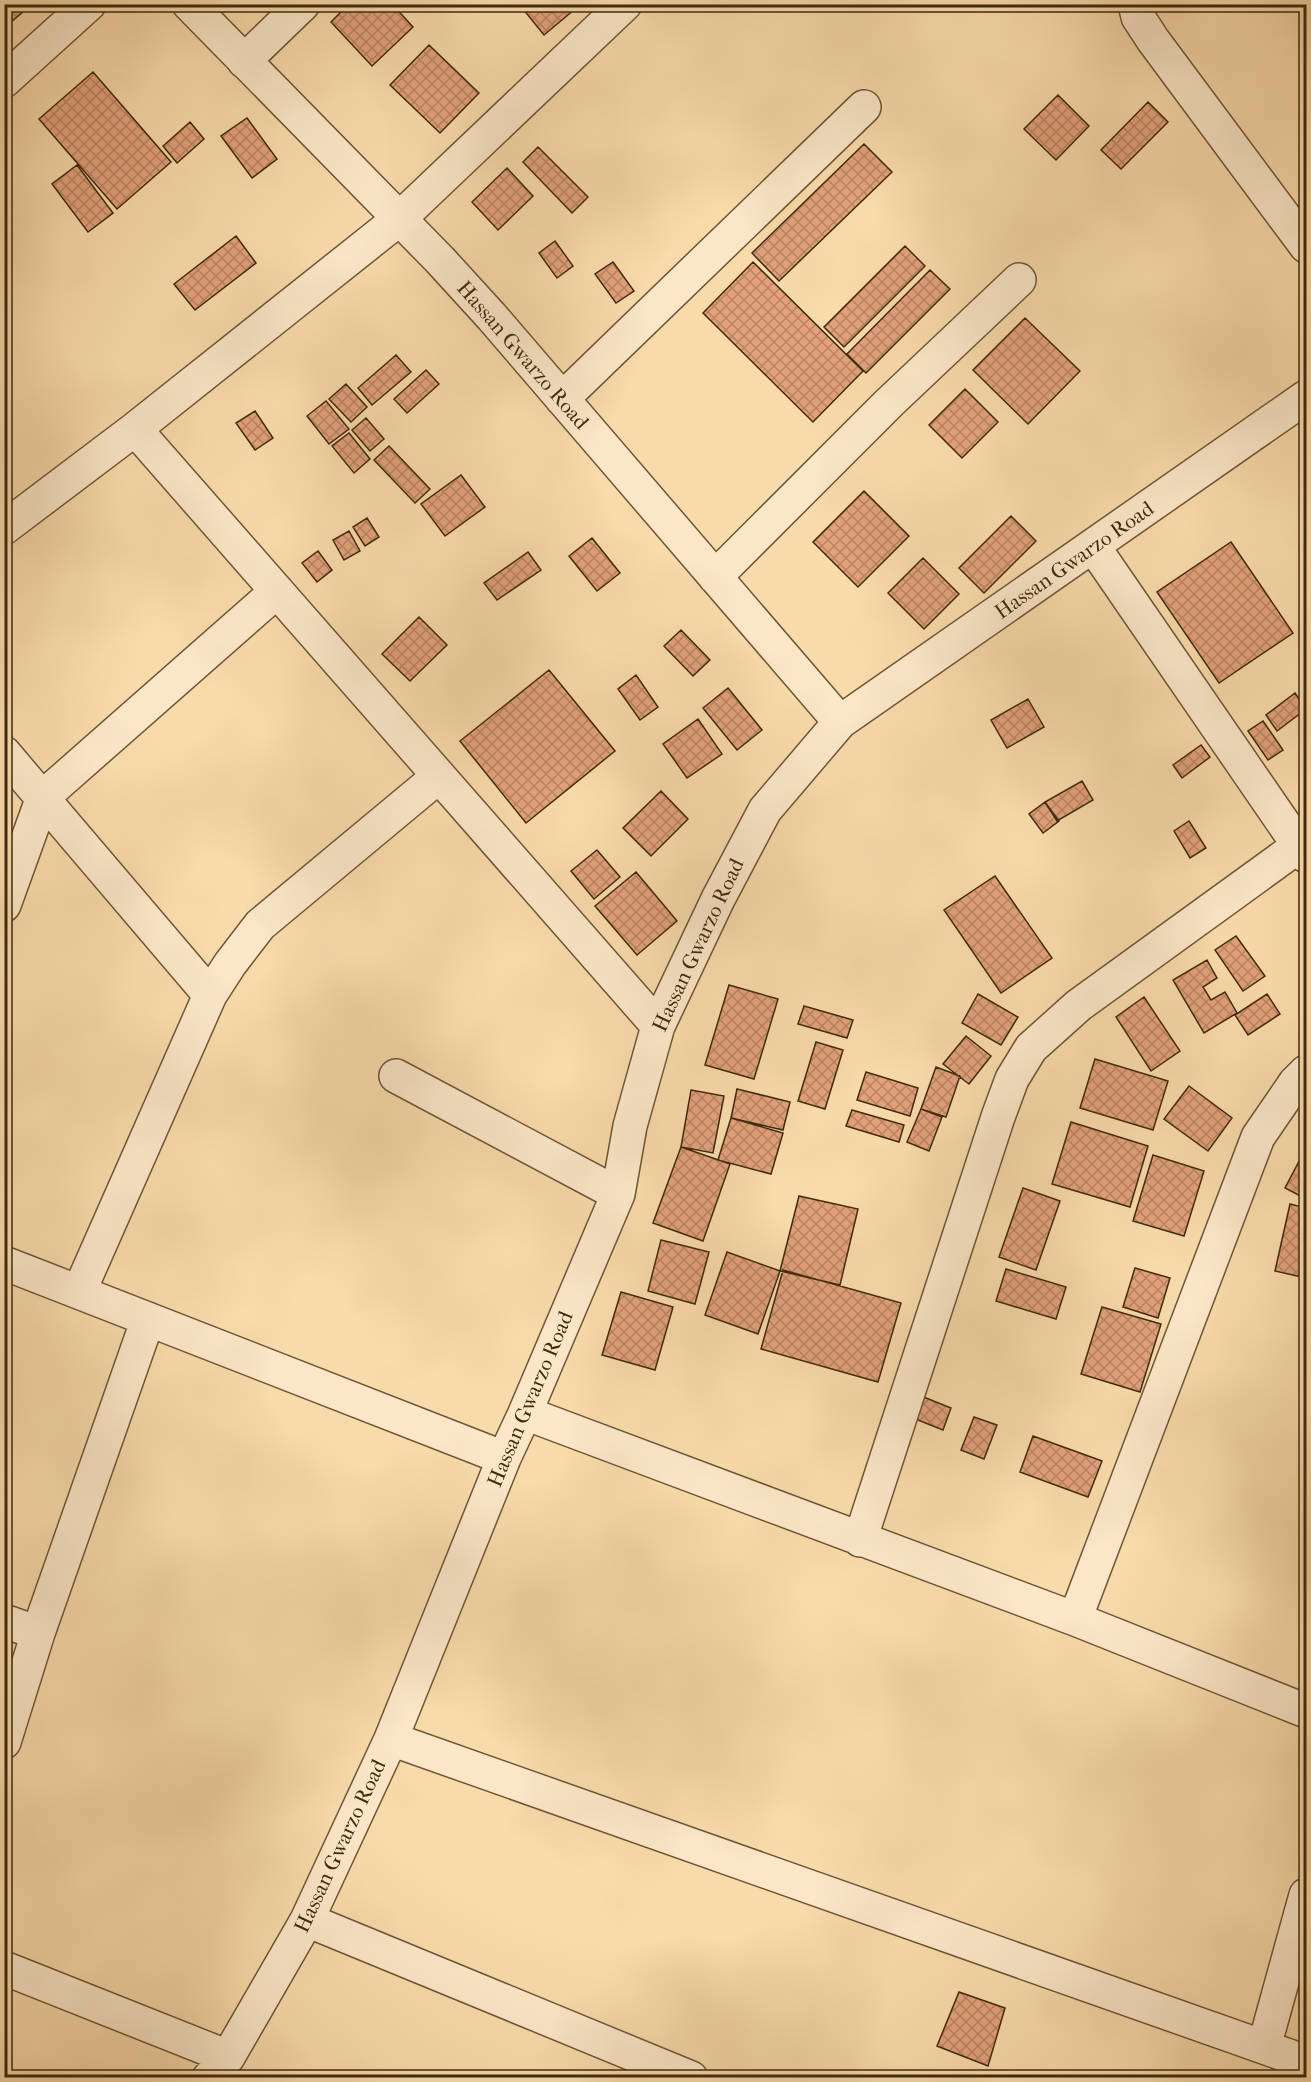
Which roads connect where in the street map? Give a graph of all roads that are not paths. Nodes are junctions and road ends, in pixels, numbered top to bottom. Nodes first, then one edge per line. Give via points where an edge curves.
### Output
1 (89, 4) edge
2 (189, 4) edge
3 (303, 4) edge
4 (625, 4) edge
5 (1135, 4) edge
6 (244, 61) junction
7 (4, 81) edge
8 (864, 107) dead end
9 (399, 219) junction
10 (1306, 246) edge
11 (1019, 280) dead end
12 (1306, 397) edge
13 (562, 399) junction
14 (135, 429) junction
15 (4, 528) edge
16 (1093, 546) junction
17 (716, 577) junction
18 (277, 591) junction
19 (840, 722) junction
20 (4, 753) edge
21 (439, 776) junction
22 (43, 797) junction
23 (1303, 851) edge
24 (4, 905) edge
25 (210, 995) junction
26 (658, 1026) junction
27 (1306, 1072) edge
28 (396, 1076) dead end
29 (618, 1194) junction
30 (4, 1263) edge
31 (79, 1292) junction
32 (147, 1319) junction
33 (525, 1413) junction
34 (504, 1458) junction
35 (860, 1540) junction
36 (1075, 1619) junction
37 (4, 1621) edge
38 (38, 1634) junction
39 (1306, 1712) edge
40 (391, 1739) junction
41 (4, 1742) edge
42 (1306, 1895) edge
43 (307, 1920) junction
44 (4, 1968) edge
45 (1264, 2048) junction
46 (1306, 2062) edge
47 (218, 2067) edge
48 (673, 2074) edge

1 - 7 street
2 - 6 street, Hassan Gwarzo Road
3 - 6 street
4 - 9 street
5 - 10 street via 1138,17 1153,40
6 - 9 street, Hassan Gwarzo Road
8 - 13 street
9 - 13 street, Hassan Gwarzo Road via 492,317
9 - 14 street
11 - 17 street via 889,403
12 - 16 street, Hassan Gwarzo Road
13 - 17 street, Hassan Gwarzo Road
14 - 15 street
14 - 18 street
16 - 19 street, Hassan Gwarzo Road
16 - 23 street
17 - 19 street, Hassan Gwarzo Road
18 - 21 street
18 - 22 street
19 - 26 street, Hassan Gwarzo Road via 765,810
20 - 22 street
21 - 25 street via 260,925
21 - 26 street
22 - 24 street
22 - 25 street
23 - 35 street via 1079,1005 1031,1048 1012,1079 998,1118
25 - 31 street
26 - 29 street, Hassan Gwarzo Road via 630,1126
27 - 36 street via 1258,1137
28 - 29 street
29 - 33 street, Hassan Gwarzo Road
30 - 31 street
31 - 32 street
32 - 34 street
32 - 38 street
33 - 34 street, Hassan Gwarzo Road
33 - 35 street
34 - 40 street, Hassan Gwarzo Road
35 - 36 street
36 - 39 street
37 - 38 street
38 - 41 street
40 - 43 street, Hassan Gwarzo Road
40 - 45 street
42 - 45 street
43 - 47 street, Hassan Gwarzo Road
43 - 48 street
44 - 47 street
45 - 46 street

